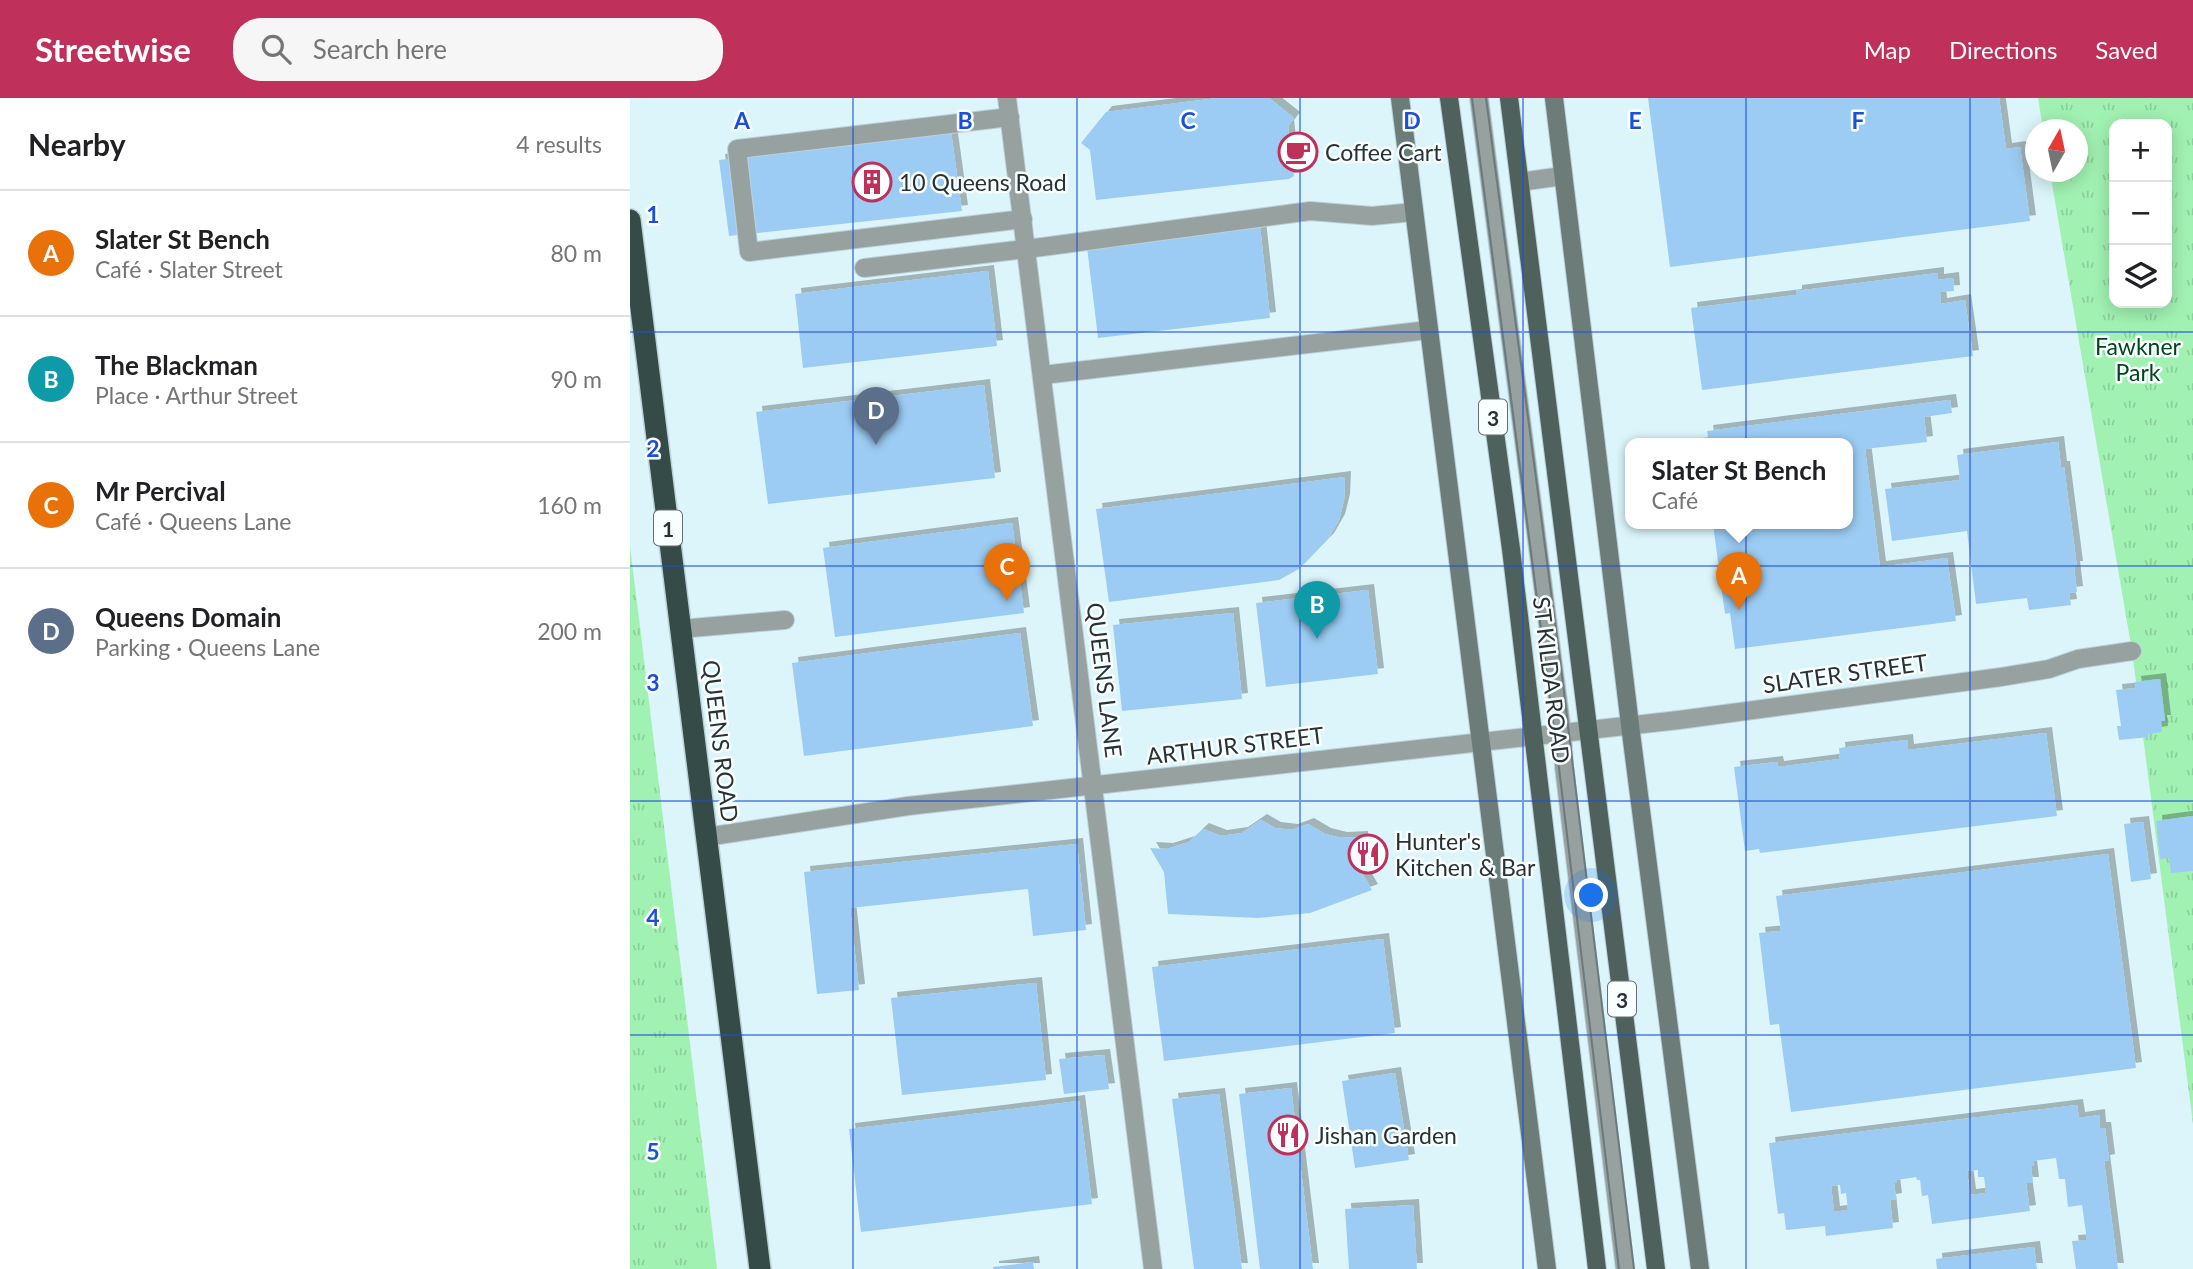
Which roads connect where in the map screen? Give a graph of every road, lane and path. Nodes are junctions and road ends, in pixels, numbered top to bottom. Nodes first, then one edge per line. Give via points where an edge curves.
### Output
1 (1007, 98) edge
2 (1399, 98) edge
3 (1449, 98) edge
4 (1479, 98) edge
5 (1509, 98) edge
6 (1554, 98) edge
7 (1010, 117) junction
8 (1563, 176) junction
9 (1520, 182) junction
10 (1413, 212) junction
11 (1023, 219) junction
12 (630, 220) edge
13 (1026, 249) junction
14 (864, 268) dead end
15 (1428, 330) junction
16 (1043, 375) junction
17 (785, 620) dead end
18 (681, 629) junction
19 (2132, 650) dead end
20 (1630, 725) junction
21 (1589, 729) junction
22 (1562, 732) junction
23 (1534, 736) junction
24 (1480, 742) junction
25 (1094, 786) junction
26 (706, 837) junction
27 (760, 1269) edge
28 (1153, 1269) edge
29 (1546, 1269) edge
30 (1597, 1269) edge
31 (1625, 1269) edge
32 (1656, 1269) edge
33 (1700, 1269) edge

1 - 7 street, QUEENS LANE
2 - 10 main road
3 - 23 main road, ST KILDA ROAD / 3
4 - 22 street
5 - 9 main road, ST KILDA ROAD / 3
6 - 8 main road
7 - 11 street, QUEENS LANE
7 - 11 street via 737,149 749,252
8 - 9 street
8 - 20 main road
9 - 21 main road, ST KILDA ROAD / 3
10 - 13 street via 1372,216 1310,211
10 - 15 main road
11 - 13 street, QUEENS LANE
12 - 18 highway, QUEENS ROAD / 1
13 - 14 street
13 - 16 street, QUEENS LANE
15 - 16 street
15 - 24 main road
16 - 25 street, QUEENS LANE
17 - 18 street
18 - 26 highway, QUEENS ROAD / 1
19 - 20 street, SLATER STREET via 2001,677
20 - 21 street, SLATER STREET
20 - 33 main road
21 - 22 street, SLATER STREET
21 - 32 main road, ST KILDA ROAD / 3
22 - 23 street, ARTHUR STREET
22 - 31 street
23 - 24 street, ARTHUR STREET
23 - 30 main road, ST KILDA ROAD / 3
24 - 25 street, ARTHUR STREET
24 - 29 main road
25 - 26 street, ARTHUR STREET via 908,806
25 - 28 street, QUEENS LANE
26 - 27 highway, QUEENS ROAD / 1

